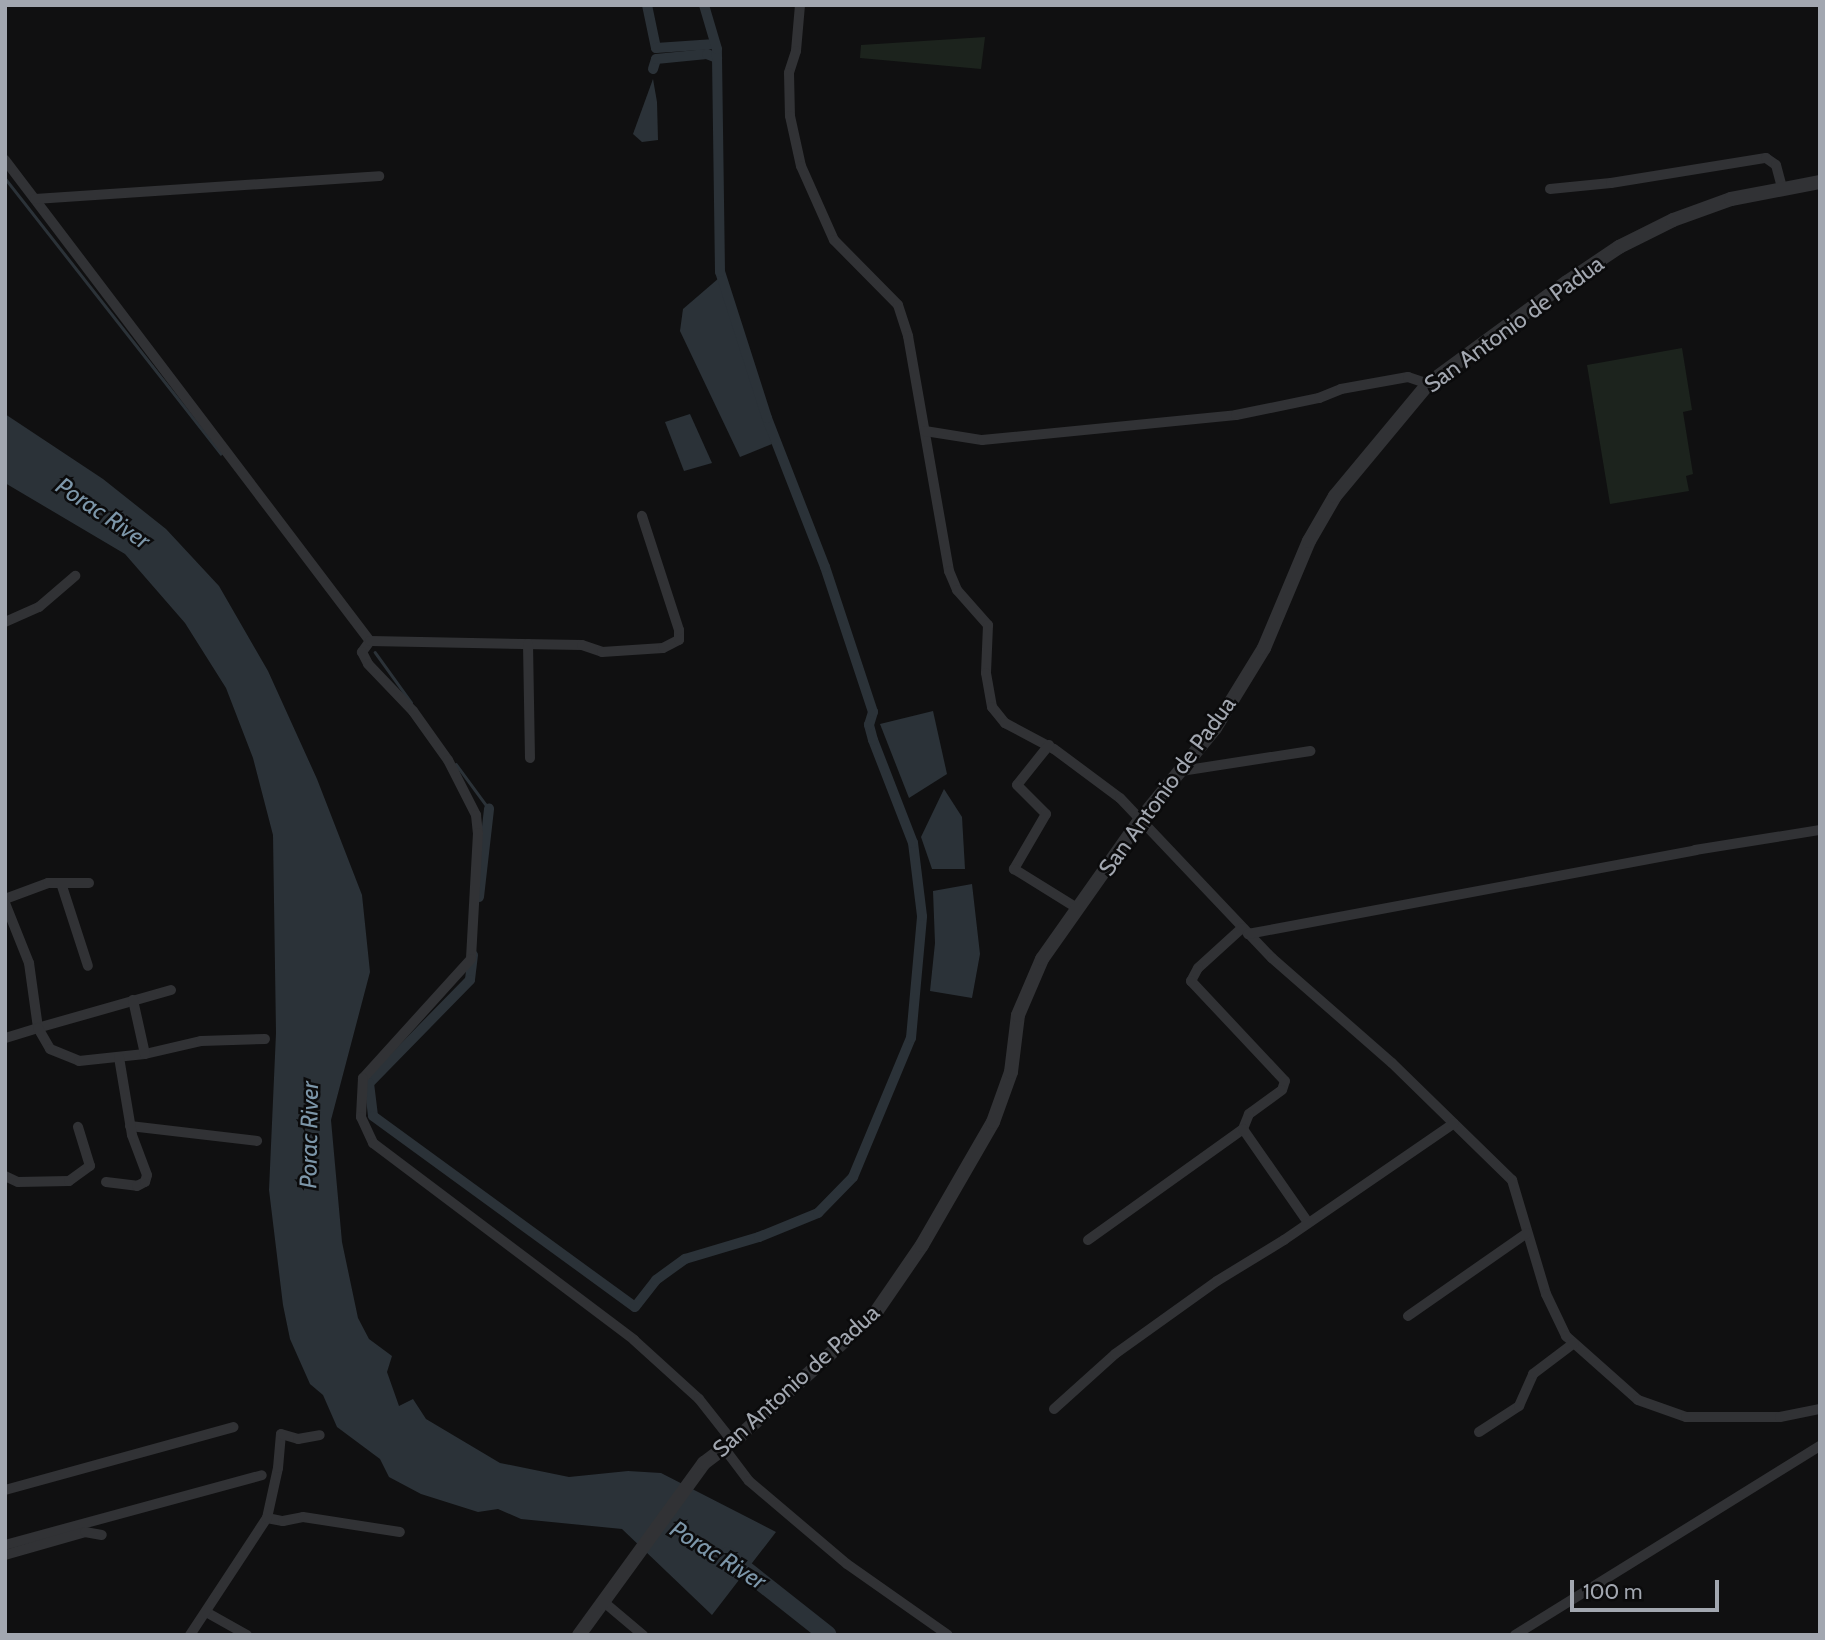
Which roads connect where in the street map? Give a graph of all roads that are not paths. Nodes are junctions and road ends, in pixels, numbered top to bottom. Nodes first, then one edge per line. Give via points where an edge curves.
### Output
1 (800, 5) edge
2 (5, 160) edge
3 (379, 176) dead end
4 (1820, 182) edge
5 (1782, 188) junction
6 (1550, 189) dead end
7 (35, 199) junction
8 (1428, 384) junction
9 (925, 431) junction
10 (642, 516) dead end
11 (75, 576) dead end
12 (5, 622) edge
13 (370, 641) junction
14 (528, 644) junction
15 (1049, 745) junction
16 (1310, 751) dead end
17 (530, 758) dead end
18 (1181, 771) junction
19 (1140, 820) junction
20 (1820, 830) edge
21 (61, 883) junction
22 (89, 883) dead end
23 (5, 901) edge
24 (1077, 908) junction
25 (1245, 931) junction
26 (89, 966) dead end
27 (171, 990) dead end
28 (133, 1000) junction
29 (38, 1028) junction
30 (5, 1038) edge
31 (265, 1039) dead end
32 (145, 1054) junction
33 (119, 1057) junction
34 (1454, 1123) junction
35 (130, 1126) junction
36 (78, 1127) dead end
37 (1243, 1129) junction
38 (257, 1141) dead end
39 (5, 1176) edge
40 (106, 1182) dead end
41 (1307, 1221) junction
42 (1527, 1233) junction
43 (1088, 1240) dead end
44 (1408, 1316) dead end
45 (1574, 1343) junction
46 (1054, 1409) dead end
47 (1820, 1409) edge
48 (233, 1427) dead end
49 (1479, 1432) dead end
50 (320, 1435) dead end
51 (728, 1445) junction
52 (1820, 1446) edge
53 (262, 1475) dead end
54 (5, 1490) edge
55 (267, 1518) junction
56 (401, 1532) dead end
57 (102, 1535) dead end
58 (5, 1545) edge
59 (5, 1555) edge
60 (605, 1603) junction
61 (205, 1612) junction
62 (190, 1635) edge
63 (247, 1635) edge
64 (579, 1635) edge
65 (643, 1635) edge
66 (948, 1635) edge
67 (1515, 1635) edge

1 - 9 street via 789,73 790,116 802,166 834,240 898,305
2 - 7 street
3 - 7 street
4 - 5 street, San Antonio de Padua
5 - 6 street via 1776,165 1766,158
5 - 8 street, San Antonio de Padua via 1731,199 1672,220 1619,247
7 - 13 street
8 - 9 street via 1408,377 1236,415 982,440
8 - 18 street, San Antonio de Padua via 1335,496 1308,541 1264,648 1215,728
9 - 15 street via 949,571 957,590 988,625 986,673 992,707 1004,723
10 - 14 street via 679,640 663,648 602,652 583,645
11 - 12 street via 39,607
13 - 14 street
13 - 51 street via 362,652 448,760 476,815 478,833 471,958 363,1079 361,1117 373,1143 634,1340 699,1399
14 - 17 street
15 - 19 street via 1092,774
15 - 24 street via 1017,785 1046,814 1014,869
16 - 18 street
18 - 19 street, San Antonio de Padua
19 - 24 street, San Antonio de Padua
19 - 25 street
20 - 25 street
21 - 22 street
21 - 23 street via 36,886
21 - 26 street
23 - 29 street via 29,964
24 - 51 street, San Antonio de Padua via 1042,959 1018,1015 1011,1072 993,1122 922,1245 876,1312
25 - 34 street
25 - 37 street via 1198,968 1191,982 1285,1081 1282,1090 1249,1114
27 - 28 street
28 - 29 street
28 - 32 street
29 - 30 street
29 - 33 street via 50,1049 79,1061
31 - 32 street via 201,1041
32 - 33 street
33 - 35 street
34 - 41 street
34 - 42 street via 1512,1180
35 - 38 street
35 - 40 street via 147,1175 145,1182 137,1186
36 - 39 street via 90,1166 69,1181 18,1182
37 - 41 street
37 - 43 street
41 - 46 street via 1122,1349
42 - 44 street
42 - 45 street via 1546,1294
45 - 47 street via 1639,1400 1686,1417 1780,1417
45 - 49 street via 1533,1374 1519,1406
48 - 54 street
50 - 55 street via 298,1439 281,1434
51 - 60 street, San Antonio de Padua via 698,1470
51 - 66 street via 749,1481 847,1564
52 - 67 street
53 - 58 street
55 - 56 street via 303,1517
55 - 61 street
57 - 59 street via 85,1532
60 - 64 street, San Antonio de Padua
60 - 65 street
61 - 62 street
61 - 63 street

